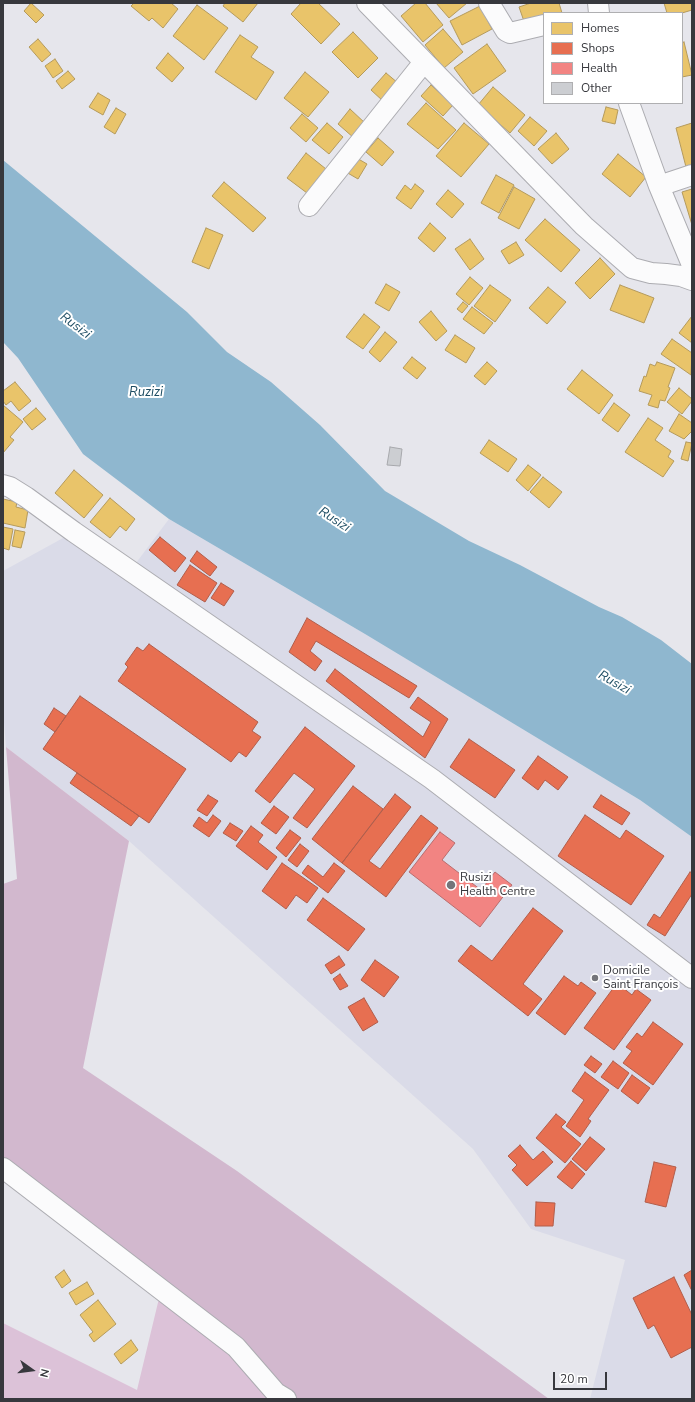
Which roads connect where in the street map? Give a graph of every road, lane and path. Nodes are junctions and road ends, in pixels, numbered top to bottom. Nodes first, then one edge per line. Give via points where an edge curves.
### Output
1 (367, 3) edge
2 (489, 3) edge
3 (543, 25) edge
4 (424, 62) junction
5 (629, 104) edge
6 (692, 175) edge
7 (659, 186) junction
8 (309, 206) dead end
9 (692, 265) edge
10 (692, 280) edge
11 (3, 485) edge
12 (692, 978) edge
13 (3, 1168) edge
14 (286, 1399) edge

1 - 4 street
2 - 3 street via 506,31 510,33
4 - 8 street
4 - 10 street via 584,226 632,268
5 - 7 street
6 - 7 street
7 - 9 street
11 - 12 street via 26,497 432,779
13 - 14 street via 236,1347 276,1393

